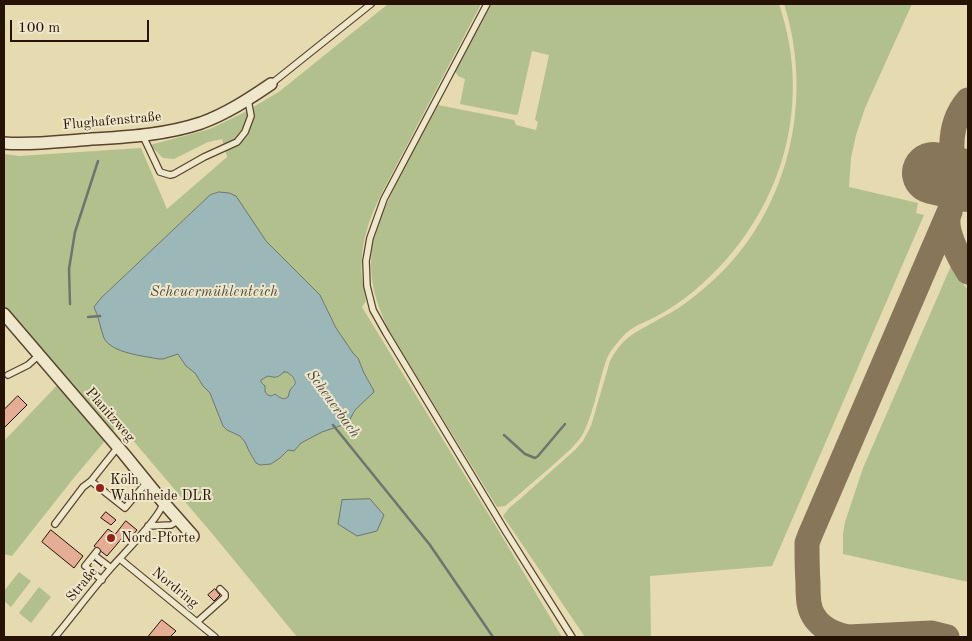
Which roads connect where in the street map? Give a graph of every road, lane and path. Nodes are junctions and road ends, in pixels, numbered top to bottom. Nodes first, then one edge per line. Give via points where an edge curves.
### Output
1 (371, 4) edge
2 (487, 4) edge
3 (271, 84) joint
4 (248, 100) junction
5 (143, 136) junction
6 (4, 143) edge
7 (4, 314) edge
8 (39, 355) junction
9 (8, 375) dead end
10 (118, 447) junction
11 (91, 481) junction
12 (147, 482) junction
13 (163, 502) junction
14 (176, 517) junction
15 (55, 524) dead end
16 (148, 526) junction
17 (194, 536) dead end
18 (120, 559) junction
19 (111, 568) junction
20 (102, 580) junction
21 (220, 589) dead end
22 (197, 622) junction
23 (55, 637) edge
24 (215, 637) edge
25 (572, 637) edge

1 - 3 lane
2 - 25 lane via 384,199 370,238 366,261 367,286 373,310 386,333
3 - 4 street, Flughafenstraße
4 - 5 street, Flughafenstraße via 201,123
4 - 5 lane via 251,116 237,142 174,174 160,172
5 - 6 street, Flughafenstraße
7 - 8 street, Planitzweg
8 - 9 lane
8 - 10 street, Planitzweg
10 - 11 lane
10 - 12 street, Planitzweg
11 - 12 lane via 125,508
11 - 15 lane
12 - 13 street, Planitzweg
13 - 14 street, Planitzweg
13 - 16 lane, Straße I via 163,507
14 - 16 lane via 176,522 171,525
14 - 17 street, Planitzweg
16 - 18 lane, Straße I
18 - 19 lane, Straße I
18 - 22 lane, Nordring
19 - 20 lane, Straße I
19 - 20 lane via 96,553 85,566
20 - 23 lane, Straße I
21 - 22 lane via 225,597
22 - 24 lane, Nordring

